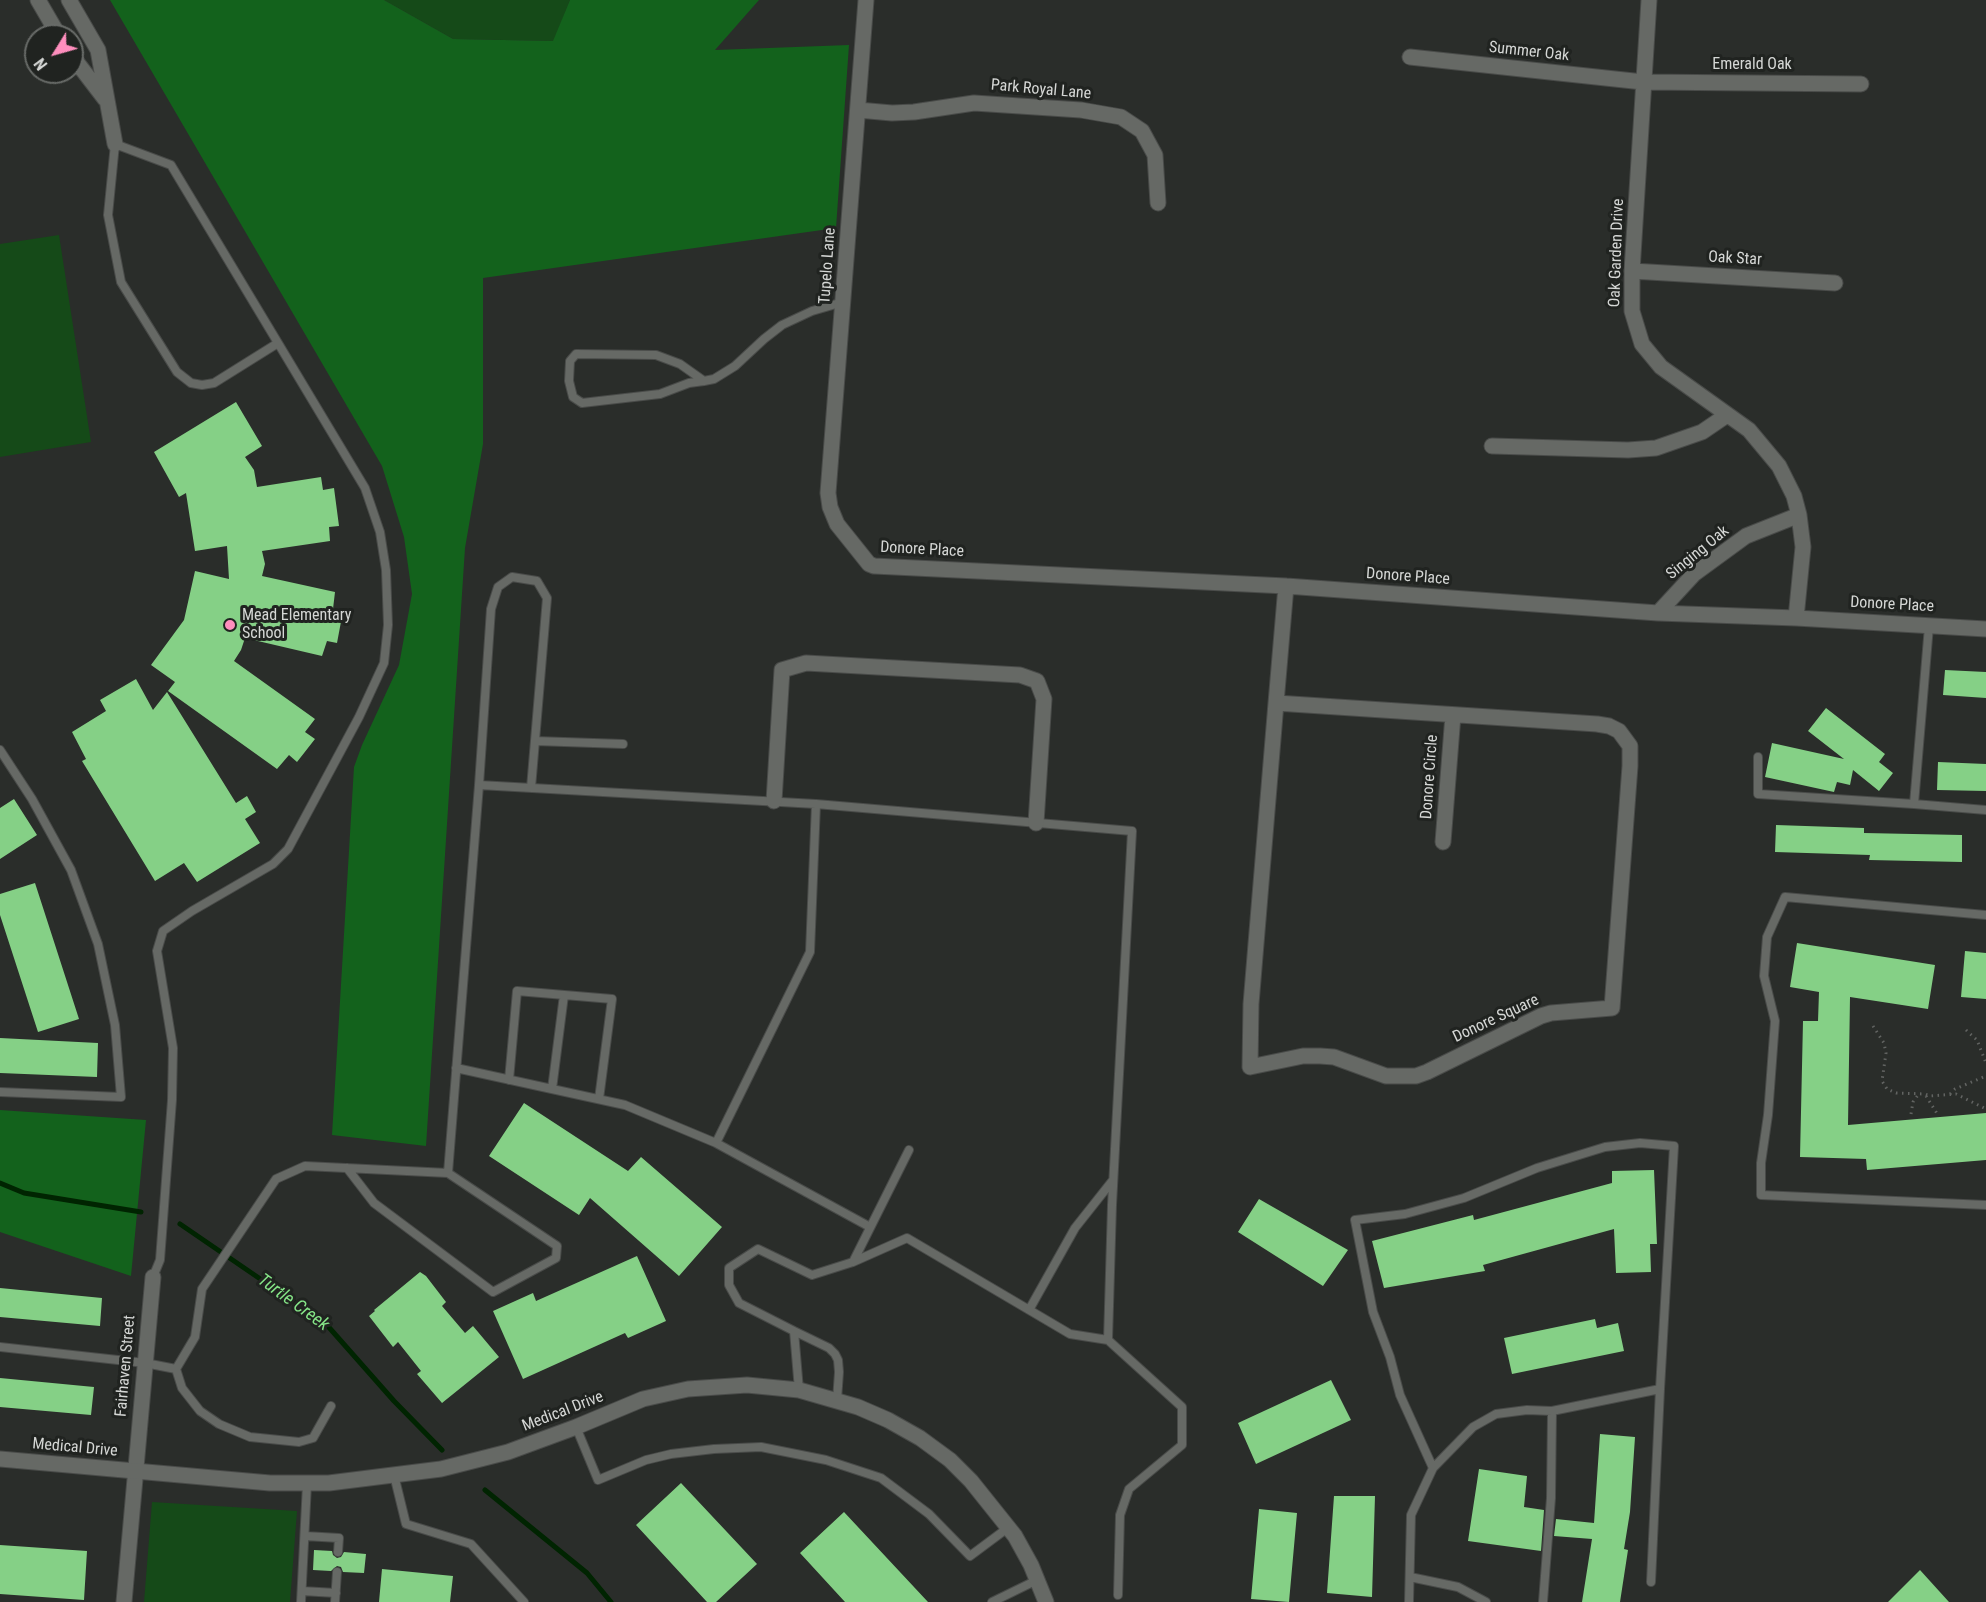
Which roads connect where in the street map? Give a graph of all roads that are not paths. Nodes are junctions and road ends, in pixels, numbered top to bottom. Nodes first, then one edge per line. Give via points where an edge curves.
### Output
1 (68, 0) edge
2 (866, 0) edge
3 (1649, 0) edge
4 (41, 6) edge
5 (52, 24) edge
6 (1410, 57) dead end
7 (84, 71) edge
8 (1644, 82) junction
9 (1861, 84) dead end
10 (107, 101) junction
11 (858, 110) junction
12 (115, 144) junction
13 (1158, 203) dead end
14 (1632, 271) junction
15 (1835, 283) dead end
16 (843, 302) junction
17 (278, 343) junction
18 (704, 381) junction
19 (1726, 415) junction
20 (1492, 446) dead end
21 (1799, 515) junction
22 (843, 531) joint
23 (1286, 586) junction
24 (1658, 613) junction
25 (1796, 618) junction
26 (1929, 626) junction
27 (1986, 629) edge
28 (1276, 703) junction
29 (1453, 715) junction
30 (535, 741) junction
31 (623, 744) dead end
32 (0, 750) edge
33 (1758, 757) dead end
34 (479, 785) junction
35 (531, 788) junction
36 (774, 801) junction
37 (816, 804) junction
38 (1914, 804) junction
39 (1986, 810) edge
40 (1036, 823) junction
41 (1443, 842) dead end
42 (1986, 915) edge
43 (564, 995) junction
44 (456, 1068) junction
45 (509, 1080) junction
46 (552, 1089) junction
47 (0, 1092) edge
48 (599, 1099) junction
49 (716, 1143) junction
50 (909, 1150) dead end
51 (347, 1168) junction
52 (448, 1173) junction
53 (1113, 1180) junction
54 (1986, 1204) edge
55 (870, 1227) junction
56 (853, 1262) junction
57 (153, 1277) joint
58 (1029, 1310) junction
59 (794, 1331) junction
60 (1108, 1340) junction
61 (0, 1347) edge
62 (145, 1363) junction
63 (176, 1369) junction
64 (1660, 1389) junction
65 (799, 1390) junction
66 (837, 1400) junction
67 (331, 1406) dead end
68 (1552, 1411) junction
69 (576, 1427) junction
70 (0, 1459) edge
71 (1433, 1468) junction
72 (135, 1472) junction
73 (394, 1475) junction
74 (307, 1484) junction
75 (1009, 1527) junction
76 (304, 1536) junction
77 (338, 1552) dead end
78 (337, 1572) dead end
79 (1410, 1577) junction
80 (1037, 1580) junction
81 (1651, 1582) dead end
82 (302, 1591) junction
83 (1118, 1595) dead end
84 (335, 1597) edge
85 (996, 1601) edge
86 (124, 1602) edge
87 (301, 1602) edge
88 (524, 1602) edge
89 (1046, 1602) edge
90 (1409, 1602) edge
91 (1486, 1602) edge
92 (1543, 1602) edge

1 - 4 street
1 - 10 street via 98,50
2 - 11 street, Tupelo Lane
3 - 8 street, Oak Garden Drive
4 - 5 street
6 - 8 street, Summer Oak
7 - 10 street
8 - 9 street, Emerald Oak
8 - 14 street, Oak Garden Drive
10 - 12 street
11 - 13 street, Park Royal Lane via 914,112 974,103 1081,110 1121,117 1142,131 1155,155
11 - 16 street, Tupelo Lane
12 - 17 lane via 171,165
12 - 17 lane via 108,215 121,282 177,372 191,383 214,383
14 - 15 street, Oak Star
14 - 19 street, Oak Garden Drive via 1632,311 1642,344 1674,378
16 - 18 lane via 783,325 727,372
16 - 22 street, Tupelo Lane via 828,493 830,507
17 - 57 lane via 365,488 380,532 388,625 384,663 288,849 273,864 163,931 156,951 173,1048 172,1100 159,1260
18 - 18 lane via 660,394 582,403 573,397 570,361 576,354 657,356 680,364
19 - 20 street via 1702,432 1656,448
19 - 21 street, Oak Garden Drive via 1749,430 1779,466
21 - 24 street, Singing Oak via 1746,536 1694,574
21 - 25 street, Oak Garden Drive via 1803,557
22 - 23 street, Donore Place via 874,566
23 - 24 street, Donore Place
23 - 28 street, Donore Square
24 - 25 street, Donore Place
25 - 26 street, Donore Place
26 - 27 street, Donore Place
26 - 38 lane
28 - 29 street, Donore Square
28 - 29 street, Donore Square via 1251,1004 1250,1067 1320,1056 1334,1057 1386,1076 1416,1076 1541,1016 1612,1008 1630,746 1619,731 1609,726
29 - 41 street, Donore Circle
30 - 31 lane
30 - 34 lane via 547,598 537,581 512,577 498,587 491,609
30 - 35 lane
32 - 47 lane via 71,870 98,944 115,1025 121,1097
33 - 38 lane via 1758,794
34 - 35 lane
34 - 44 lane
35 - 36 lane
36 - 37 lane
36 - 40 street via 782,670 806,663 1020,675 1037,681 1044,699
37 - 40 lane
37 - 49 lane via 810,952
38 - 39 lane
40 - 53 lane via 1132,831
42 - 54 lane via 1785,897 1767,937 1764,976 1775,1021 1761,1163 1761,1195
43 - 45 lane via 518,991
43 - 46 lane
43 - 48 lane via 612,999
44 - 45 lane
44 - 52 lane
45 - 46 lane
46 - 48 lane
48 - 49 lane via 625,1105
49 - 55 lane
50 - 55 lane
51 - 52 lane
51 - 52 lane via 374,1203 494,1293 556,1257 557,1246
51 - 63 lane via 305,1166 276,1179 202,1289 195,1337
53 - 58 lane via 1075,1228
53 - 60 lane
55 - 56 lane
56 - 58 lane via 907,1238
56 - 59 lane via 812,1275 758,1249 729,1268 729,1285 739,1303
57 - 62 street, Fairhaven Street
58 - 60 lane via 1070,1334
59 - 65 lane
59 - 66 lane via 835,1354 839,1372
60 - 83 lane via 1182,1407 1182,1445 1129,1489 1120,1515
61 - 62 lane
62 - 63 lane
62 - 72 street, Fairhaven Street
63 - 67 lane via 182,1388 200,1411 250,1437 300,1442 313,1437
64 - 68 lane
64 - 71 lane via 1674,1146 1640,1143 1605,1147 1537,1168 1464,1198 1406,1214 1355,1220 1372,1312 1400,1395
64 - 81 lane
65 - 66 street, Medical Drive
65 - 69 street, Medical Drive via 747,1385 688,1389 643,1399
66 - 75 street, Medical Drive via 888,1420 950,1460
68 - 71 lane via 1496,1414 1473,1426
68 - 92 lane via 1551,1498
69 - 73 street, Medical Drive via 508,1452 441,1469
69 - 75 lane via 598,1480 671,1454 761,1448 826,1460 881,1478 929,1514 970,1556
70 - 72 street, Medical Drive
71 - 79 lane via 1411,1515
72 - 74 street, Medical Drive
72 - 86 street, Fairhaven Street
73 - 74 street, Medical Drive
73 - 88 lane via 405,1524 471,1544
74 - 76 lane
75 - 80 street, Medical Drive
76 - 77 lane via 339,1538
76 - 82 lane
78 - 84 lane
79 - 90 lane
79 - 91 lane via 1458,1587
80 - 85 lane
80 - 89 street, Medical Drive
82 - 84 lane
82 - 87 lane

